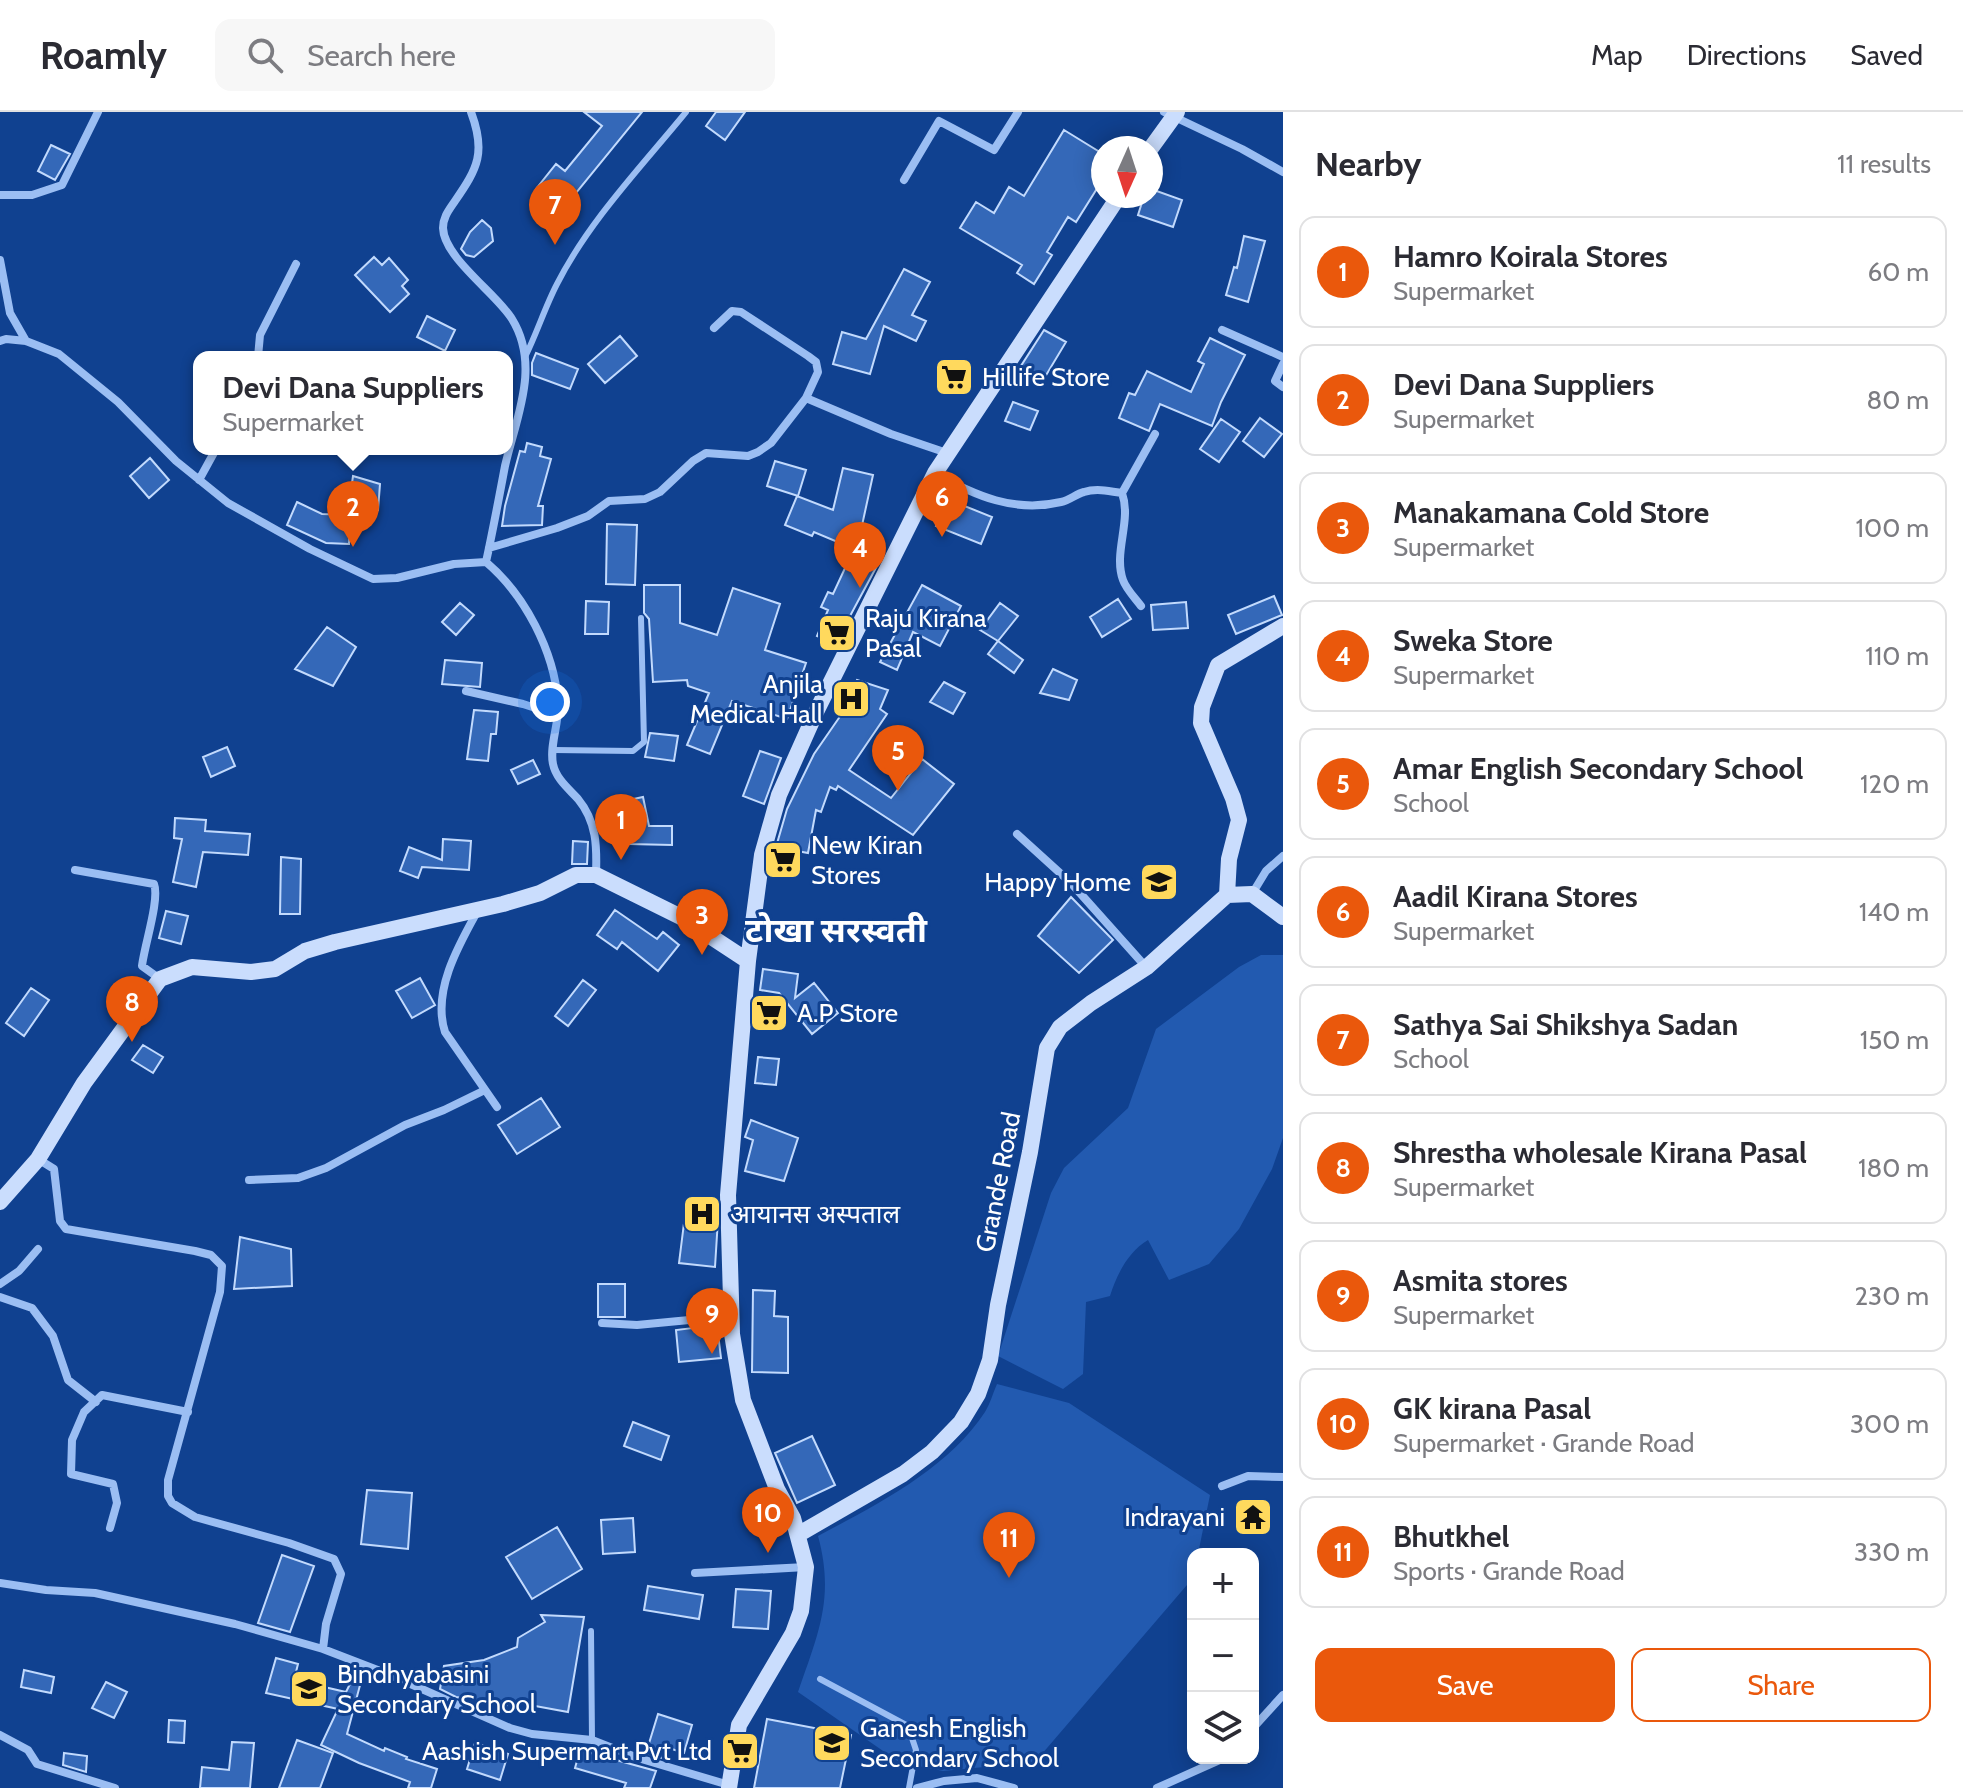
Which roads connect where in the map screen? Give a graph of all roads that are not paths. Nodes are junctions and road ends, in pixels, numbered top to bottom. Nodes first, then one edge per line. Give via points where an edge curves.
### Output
1 (98, 112) edge
2 (471, 112) edge
3 (686, 112) edge
4 (1018, 112) edge
5 (1172, 114) edge
6 (1158, 136) edge
7 (1283, 172) edge
8 (904, 180) dead end
9 (0, 195) edge
10 (1111, 208) edge
11 (0, 260) edge
12 (296, 264) dead end
13 (714, 328) dead end
14 (1222, 330) dead end
15 (0, 341) edge
16 (26, 341) junction
17 (259, 351) edge
18 (525, 357) junction
19 (1283, 357) edge
20 (1283, 364) edge
21 (1283, 387) edge
22 (806, 398) junction
23 (1155, 434) dead end
24 (513, 435) edge
25 (947, 453) junction
26 (213, 455) edge
27 (508, 455) edge
28 (935, 473) junction
29 (199, 480) junction
30 (1122, 493) junction
31 (489, 548) junction
32 (486, 562) junction
33 (1141, 606) dead end
34 (641, 618) dead end
35 (1283, 626) edge
36 (466, 691) dead end
37 (557, 715) junction
38 (554, 750) junction
39 (1017, 834) dead end
40 (1283, 856) edge
41 (75, 870) dead end
42 (596, 875) junction
43 (1252, 894) junction
44 (1227, 895) junction
45 (477, 911) junction
46 (1283, 917) edge
47 (748, 961) junction
48 (1147, 967) junction
49 (160, 979) junction
50 (485, 1090) junction
51 (497, 1107) dead end
52 (38, 1159) junction
53 (249, 1180) dead end
54 (0, 1202) edge
55 (38, 1249) dead end
56 (0, 1284) edge
57 (0, 1297) edge
58 (731, 1316) junction
59 (602, 1323) dead end
60 (96, 1402) junction
61 (188, 1412) junction
62 (1283, 1477) edge
63 (1222, 1486) dead end
64 (110, 1528) dead end
65 (799, 1534) junction
66 (806, 1567) junction
67 (695, 1573) dead end
68 (0, 1583) edge
69 (591, 1631) dead end
70 (323, 1649) junction
71 (820, 1679) dead end
72 (1283, 1695) edge
73 (1259, 1721) edge
74 (0, 1735) edge
75 (592, 1740) junction
76 (1211, 1764) edge
77 (729, 1786) edge
78 (115, 1788) edge
79 (909, 1788) edge
80 (917, 1788) edge
81 (1014, 1788) edge
82 (1157, 1788) edge

1 - 9 street via 62,185 32,195
2 - 18 street via 480,151 475,171 444,217 444,236 514,321
3 - 18 lane via 577,249
4 - 8 street via 994,150 939,121
5 - 6 street
5 - 7 street
10 - 25 street
11 - 16 street via 10,313
12 - 17 street via 260,335
13 - 22 street via 732,311 741,312 816,362 818,372
14 - 19 street
15 - 16 street
16 - 29 street via 59,354
18 - 24 street via 525,387
20 - 21 street via 1275,381
22 - 25 street
22 - 31 street via 758,452 706,453 645,499 609,501 568,524
23 - 30 street
25 - 28 street
26 - 29 street
27 - 31 street
28 - 30 street via 967,492 1032,507 1086,491
28 - 47 street via 779,795 762,855
29 - 32 street via 228,503 373,579
30 - 33 street via 1127,506 1120,566 1124,583
31 - 32 street
32 - 37 street via 523,604 549,659
34 - 38 lane via 644,742 633,751
35 - 44 street via 1218,665 1202,707 1201,723 1239,820
36 - 37 street
37 - 38 street
38 - 42 street via 553,764 562,783 593,825
39 - 48 street via 1071,883
40 - 43 street
41 - 49 street via 154,884 158,893 142,966
42 - 45 street via 576,875 540,893
42 - 47 street via 681,917
43 - 44 street
43 - 46 street
44 - 48 street, Grande Road
45 - 49 street via 335,942 305,951 275,969 192,967
45 - 50 street via 450,966 440,1011 445,1032
47 - 58 street via 728,1195
48 - 65 street, Grande Road via 1076,1014 1047,1048 990,1360 961,1422 903,1474
49 - 52 street via 84,1083
50 - 51 street
50 - 53 street via 326,1168 298,1178
52 - 54 street
52 - 61 street via 54,1169 60,1221 66,1229 203,1253 222,1266
55 - 56 street
57 - 60 street via 32,1308 53,1336 68,1380
58 - 59 street
58 - 65 street via 743,1400
60 - 61 street via 102,1395
60 - 64 street via 84,1412 72,1440 71,1474 113,1484 117,1503
61 - 70 street via 168,1496 195,1517 334,1559 341,1574
62 - 63 street via 1248,1476
65 - 66 street
66 - 67 street
66 - 77 street via 793,1633 739,1725
68 - 70 street via 95,1593
69 - 75 lane
70 - 75 street via 510,1728
71 - 79 lane via 908,1726 916,1750
72 - 73 street
74 - 78 street via 28,1750 37,1764
75 - 77 street
76 - 82 street
80 - 81 street via 977,1778

